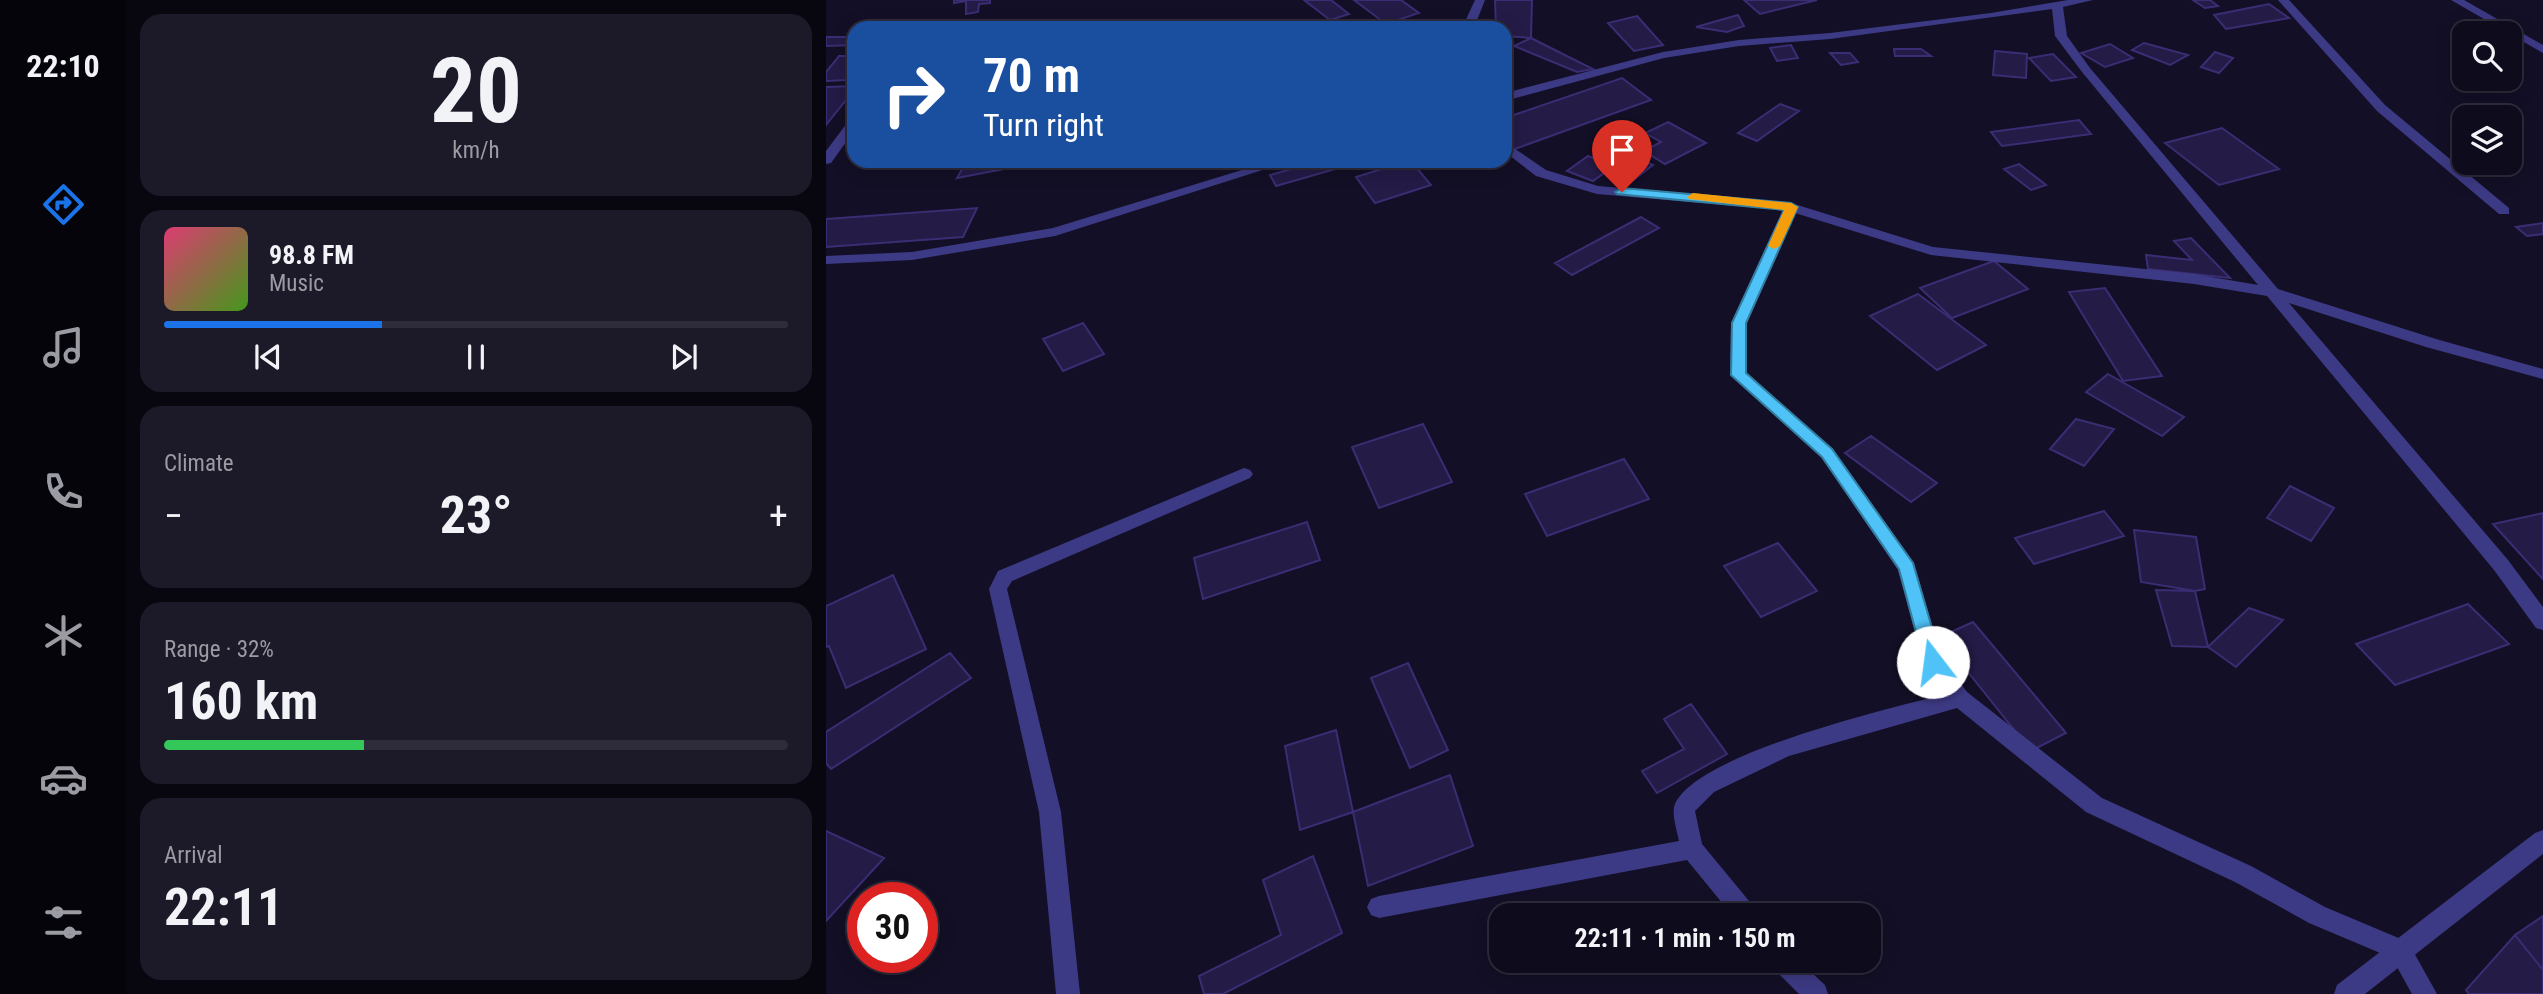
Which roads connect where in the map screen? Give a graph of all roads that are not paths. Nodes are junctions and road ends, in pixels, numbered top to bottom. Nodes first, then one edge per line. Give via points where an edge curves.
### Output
1 (1480, 0) edge
2 (2088, 0) edge
3 (2283, 0) edge
4 (2456, 0) edge
5 (2057, 7) junction
6 (1471, 21) edge
7 (2543, 50) edge
8 (1512, 93) edge
9 (847, 132) edge
10 (1512, 151) edge
11 (826, 160) edge
12 (1262, 168) edge
13 (1791, 207) junction
14 (2504, 211) dead end
15 (826, 260) edge
16 (2272, 292) junction
17 (2543, 374) edge
18 (1244, 474) dead end
19 (2543, 622) edge
20 (1960, 698) junction
21 (2543, 840) edge
22 (1692, 849) junction
23 (1736, 903) edge
24 (1379, 907) dead end
25 (2400, 950) junction
26 (1794, 973) edge
27 (1068, 994) edge
28 (1816, 994) edge
29 (2346, 994) edge
30 (2425, 994) edge

1 - 6 street
2 - 5 street
3 - 14 street via 2381,108
4 - 7 street
5 - 8 street via 1663,54
5 - 16 street via 2061,36 2086,70
9 - 11 street
10 - 13 street via 1541,173 1597,190
12 - 15 street via 1055,232 912,256
13 - 16 street via 1931,251 2194,278
13 - 20 street via 1739,323 1738,375 1827,453 1900,557 1933,662
16 - 17 street
16 - 19 street via 2501,565
18 - 27 street via 1005,576 998,589 1050,812
20 - 22 street via 1785,748 1706,785 1684,808
20 - 25 street via 2094,805 2243,874 2316,915
21 - 25 street
22 - 23 street
22 - 24 street
25 - 29 street
25 - 30 street
26 - 28 street

